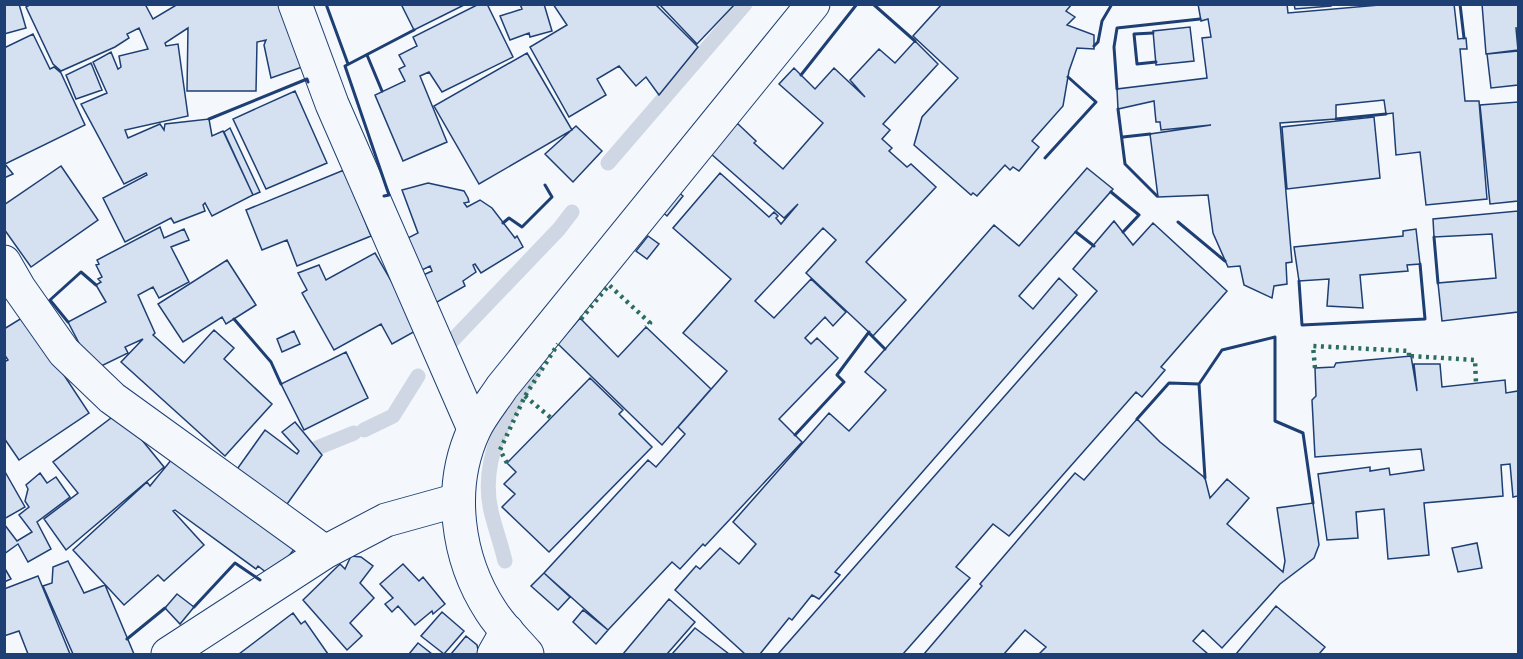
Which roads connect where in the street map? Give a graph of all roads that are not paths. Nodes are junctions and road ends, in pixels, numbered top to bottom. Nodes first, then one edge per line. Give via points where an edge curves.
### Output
1 (295, 4) edge
2 (813, 4) edge
3 (4, 262) edge
4 (474, 429) junction
5 (458, 500) junction
6 (325, 552) junction
7 (509, 646) edge
8 (168, 654) edge

1 - 4 street via 332,104
2 - 4 street via 502,387
3 - 6 street via 64,352 112,398
4 - 5 street via 461,471
5 - 6 street via 386,520
5 - 7 street via 462,540 471,571
6 - 8 street

